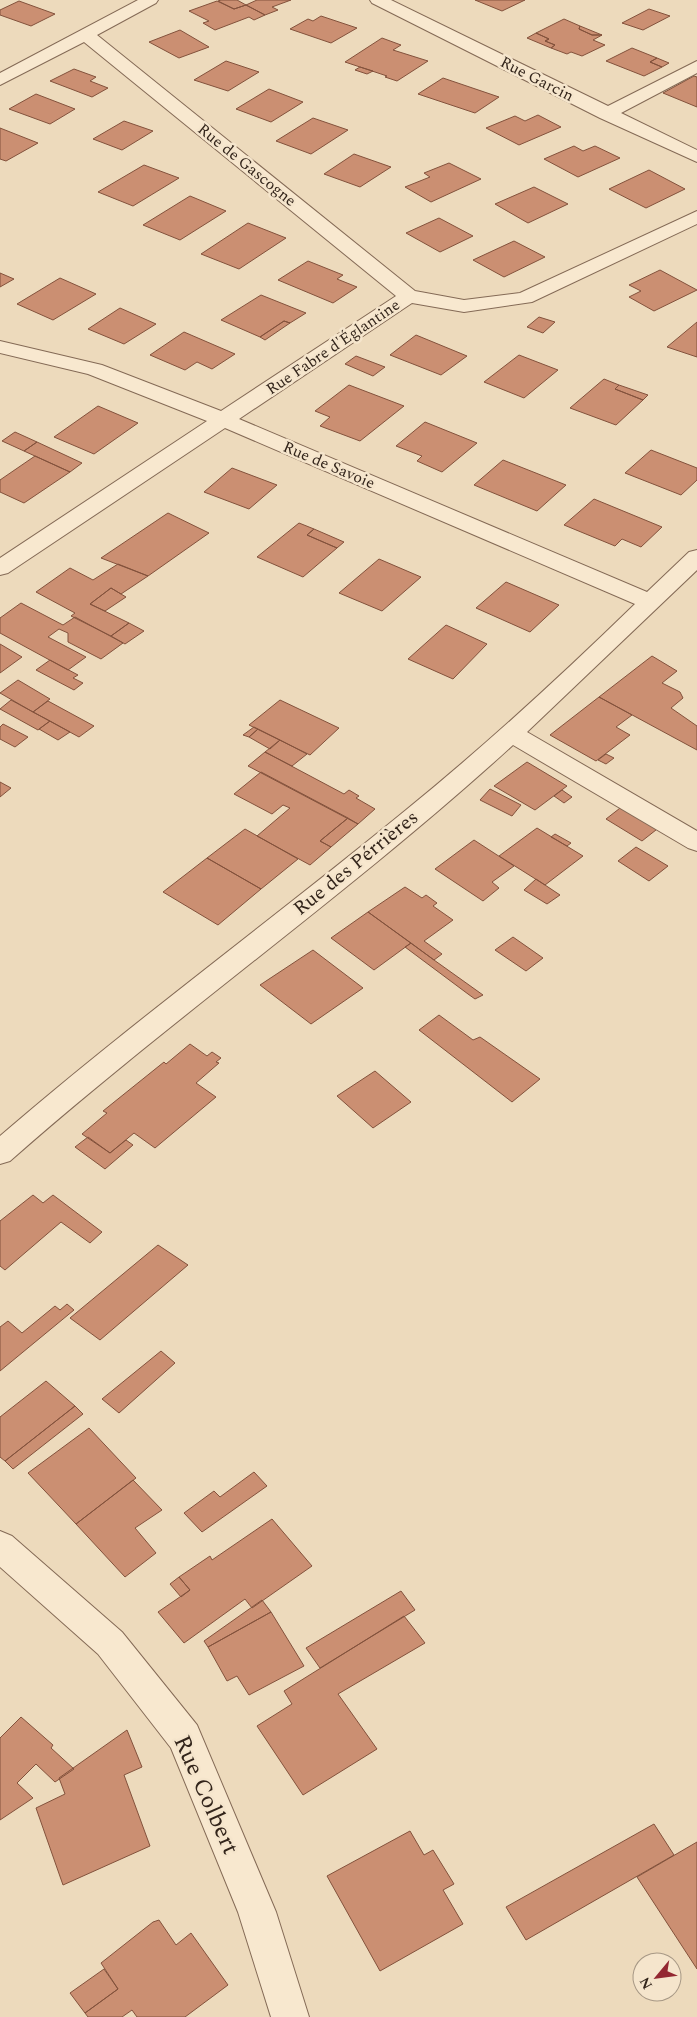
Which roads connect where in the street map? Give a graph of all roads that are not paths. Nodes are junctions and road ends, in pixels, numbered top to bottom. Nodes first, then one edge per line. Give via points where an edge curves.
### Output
1 (150, 0) edge
2 (378, 0) edge
3 (85, 34) junction
4 (697, 66) edge
5 (0, 80) edge
6 (606, 114) junction
7 (697, 157) edge
8 (697, 217) edge
9 (408, 296) junction
10 (0, 347) edge
11 (224, 420) junction
12 (697, 557) edge
13 (0, 568) edge
14 (650, 602) junction
15 (510, 732) junction
16 (697, 842) edge
17 (0, 1153) edge
18 (0, 1546) edge
19 (286, 2015) edge

1 - 3 street
2 - 6 street, Rue Garcin
3 - 5 street
3 - 9 street, Rue de Gascogne
4 - 6 street
6 - 7 street, Rue Garcin
8 - 9 street, Rue Fabre d'Églantine via 525,298 464,306
9 - 11 street, Rue Fabre d'Églantine
10 - 11 street, Rue de Savoie via 95,369
11 - 13 street, Rue Fabre d'Églantine
11 - 14 street, Rue de Savoie
12 - 14 street, Rue des Pérrières
14 - 15 street, Rue des Pérrières
15 - 16 street
15 - 17 street, Rue des Pérrières via 417,815 57,1103
18 - 19 street, Rue Colbert via 110,1643 184,1737 257,1912

